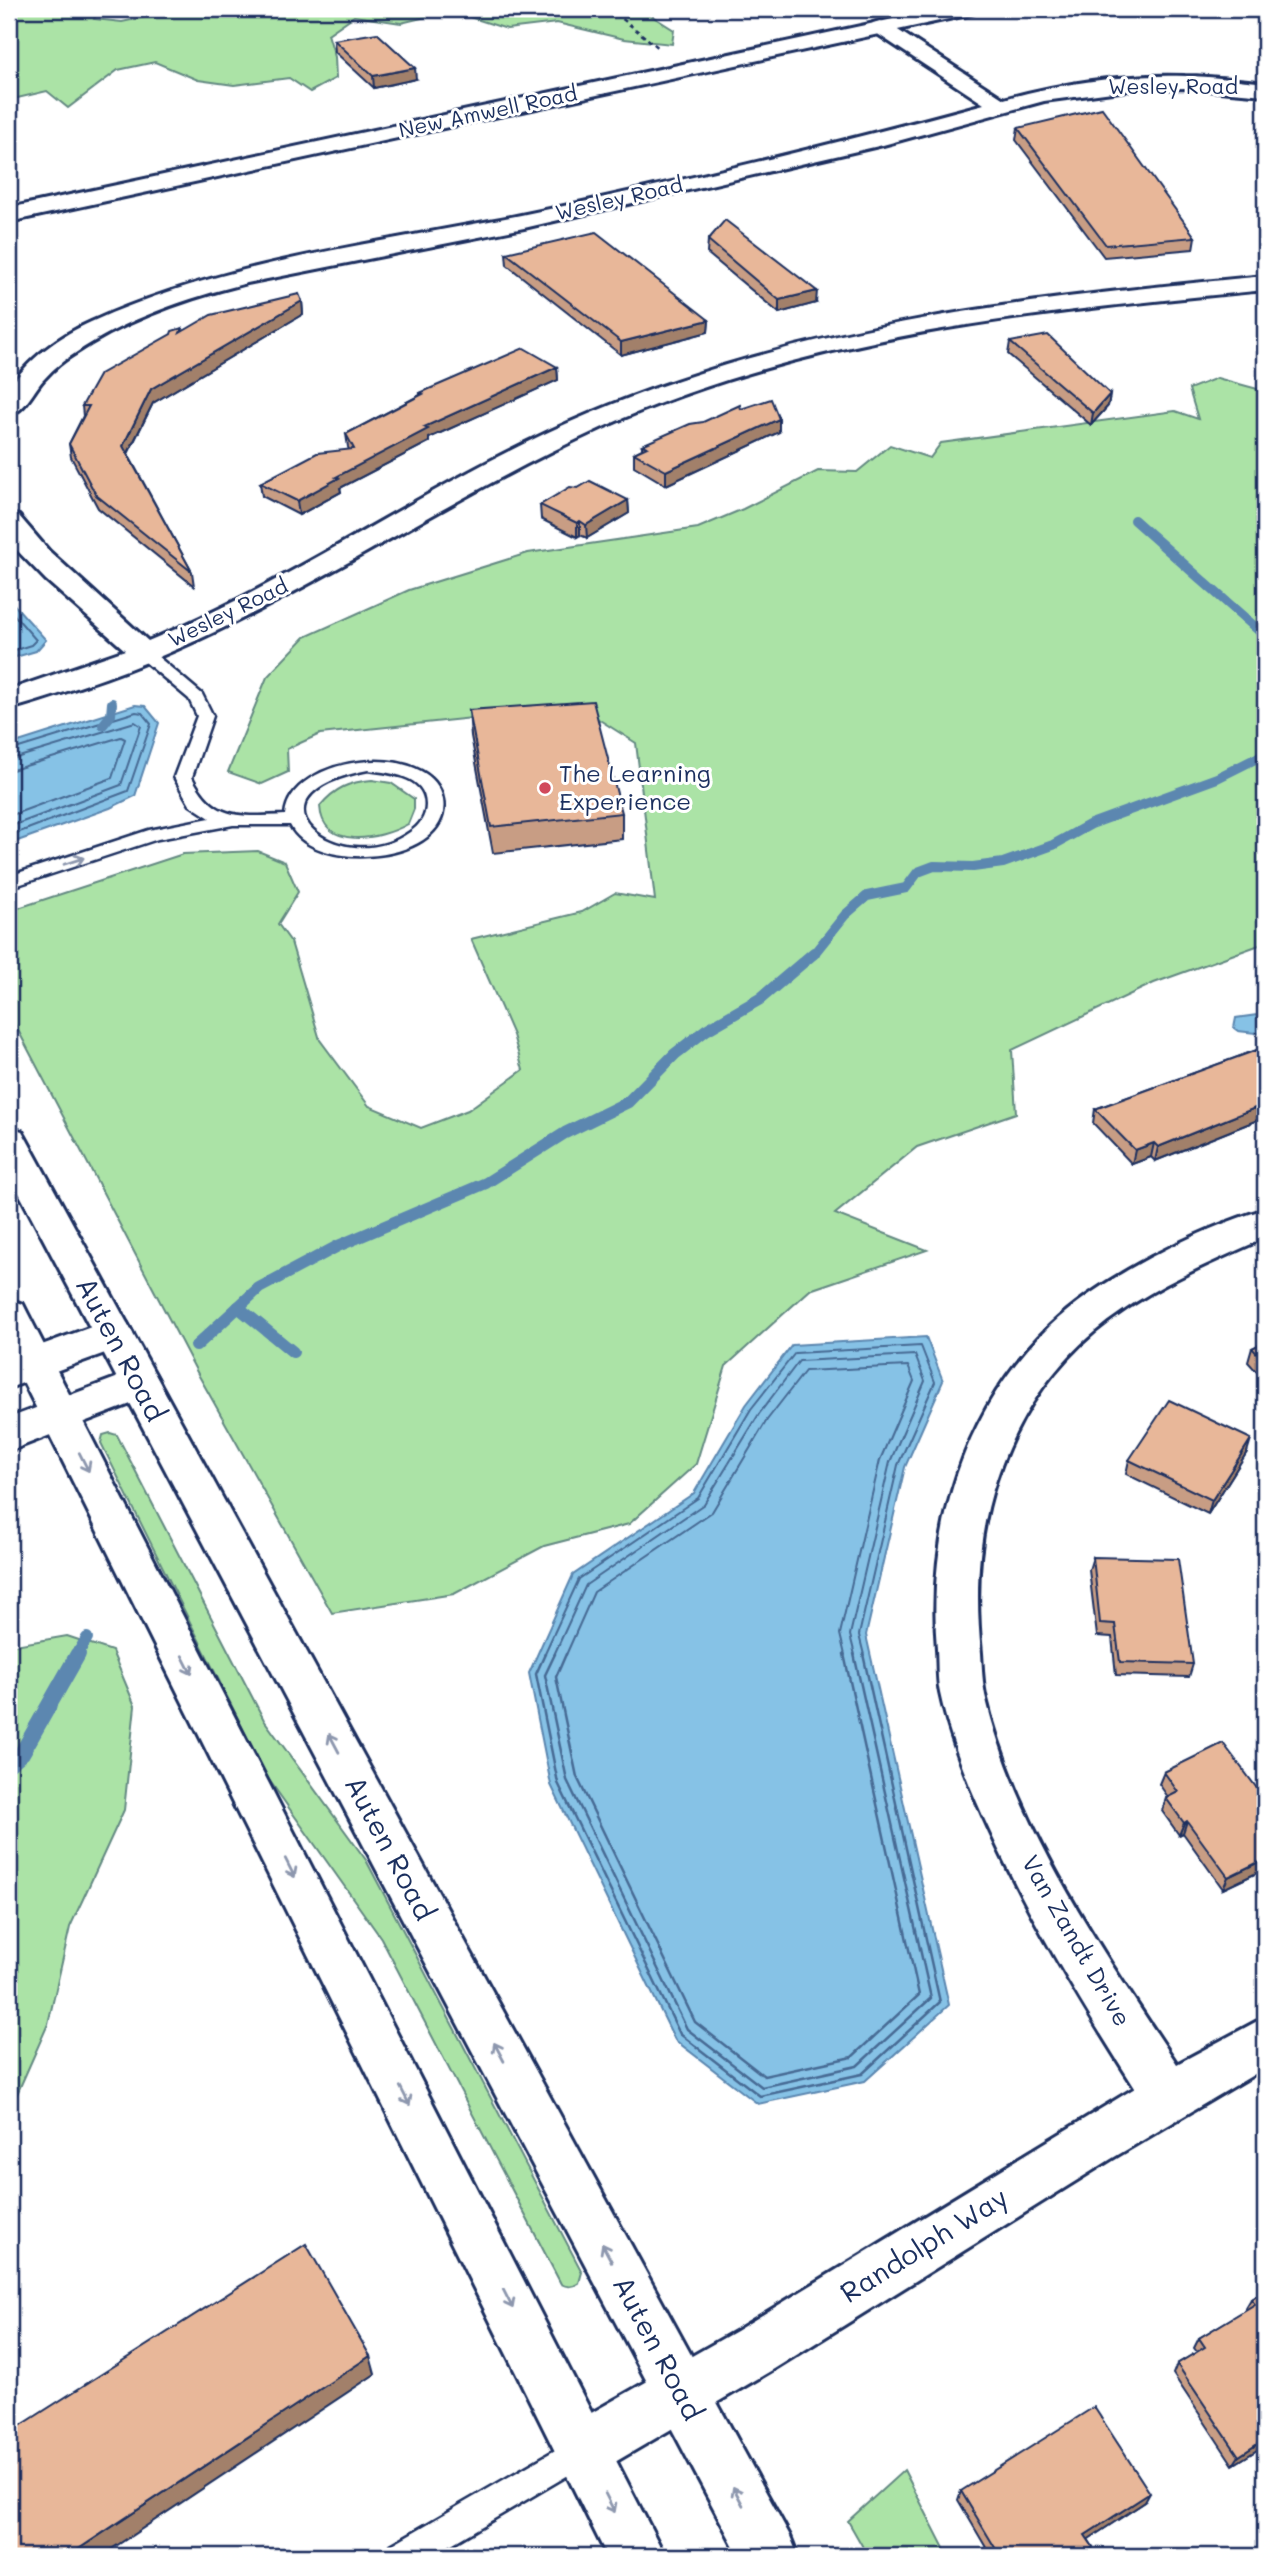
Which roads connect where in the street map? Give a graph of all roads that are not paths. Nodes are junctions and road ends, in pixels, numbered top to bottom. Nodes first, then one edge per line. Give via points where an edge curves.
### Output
1 (967, 9) edge
2 (880, 27) junction
3 (1265, 89) edge
4 (1001, 106) junction
5 (9, 215) edge
6 (1265, 283) edge
7 (9, 407) edge
8 (9, 522) edge
9 (144, 653) junction
10 (9, 700) edge
11 (230, 820) junction
12 (297, 820) junction
13 (9, 882) edge
14 (9, 1140) edge
15 (1265, 1223) edge
16 (9, 1314) edge
17 (113, 1334) junction
18 (21, 1368) edge
19 (140, 1384) junction
20 (60, 1416) junction
21 (9, 1435) edge
22 (1265, 2041) edge
23 (1168, 2095) junction
24 (683, 2395) junction
25 (583, 2449) junction
26 (402, 2556) edge
27 (637, 2556) edge
28 (770, 2556) edge

1 - 2 street, New Amwell Road
2 - 4 street
2 - 5 street, New Amwell Road
3 - 4 street, Wesley Road via 1135,83
4 - 7 street, Wesley Road via 883,138 523,221 195,289 97,328 62,350 36,372
6 - 9 street, Wesley Road via 964,316 881,332 732,371 611,414 536,448 265,597
8 - 9 street, Wesley Road via 23,542
9 - 10 street, Wesley Road
9 - 11 lane via 196,697 205,716 183,777 195,800
11 - 12 lane
13 -> 11 lane via 155,834
12 - 12 lane via 312,839 329,847 372,851 395,846 430,825 436,811 435,796 427,783 411,773 368,765 345,768 307,787 297,800
14 - 17 street, Auten Road
15 - 23 street, Van Zandt Drive via 1151,1274 1096,1309 1043,1358 1002,1418 973,1479 958,1551 954,1613 963,1697 1004,1812 1052,1910
16 - 18 street
17 - 18 street
17 - 19 street, Auten Road
18 - 20 street
19 - 20 street
24 -> 19 street, Auten Road
20 - 21 street
20 -> 25 street
22 - 23 street, Randolph Way
23 - 24 street, Randolph Way
24 - 25 street, Randolph Way
28 -> 24 street, Auten Road
25 - 26 lane
25 -> 27 street

